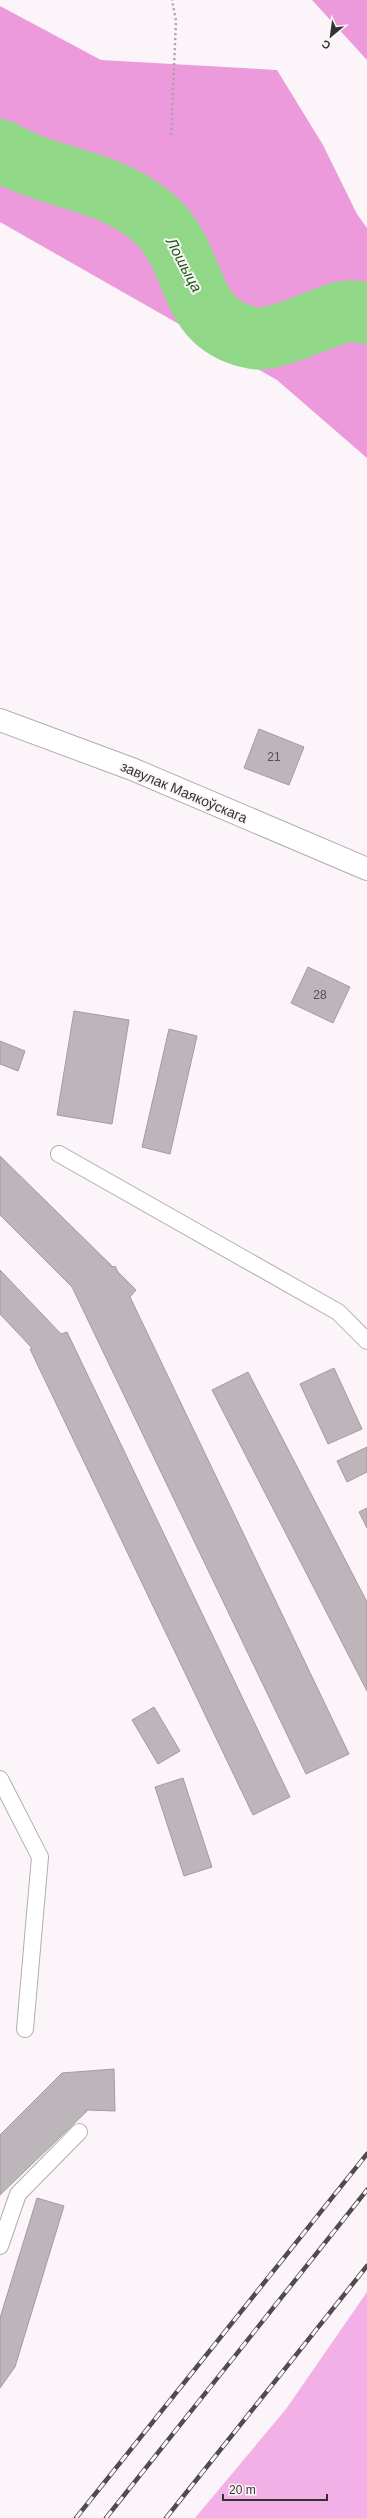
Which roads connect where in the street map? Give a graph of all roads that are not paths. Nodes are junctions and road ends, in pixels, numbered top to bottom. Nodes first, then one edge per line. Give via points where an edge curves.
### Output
1 (0, 720) edge
2 (367, 869) edge
3 (59, 1154) dead end
4 (367, 1342) edge
5 (0, 1779) edge
6 (25, 2029) dead end
7 (79, 2132) dead end
8 (0, 2246) edge

1 - 2 street, завулак Маякоўскага via 132,769
3 - 4 lane via 338,1312
5 - 6 lane via 40,1857
7 - 8 lane via 18,2194

